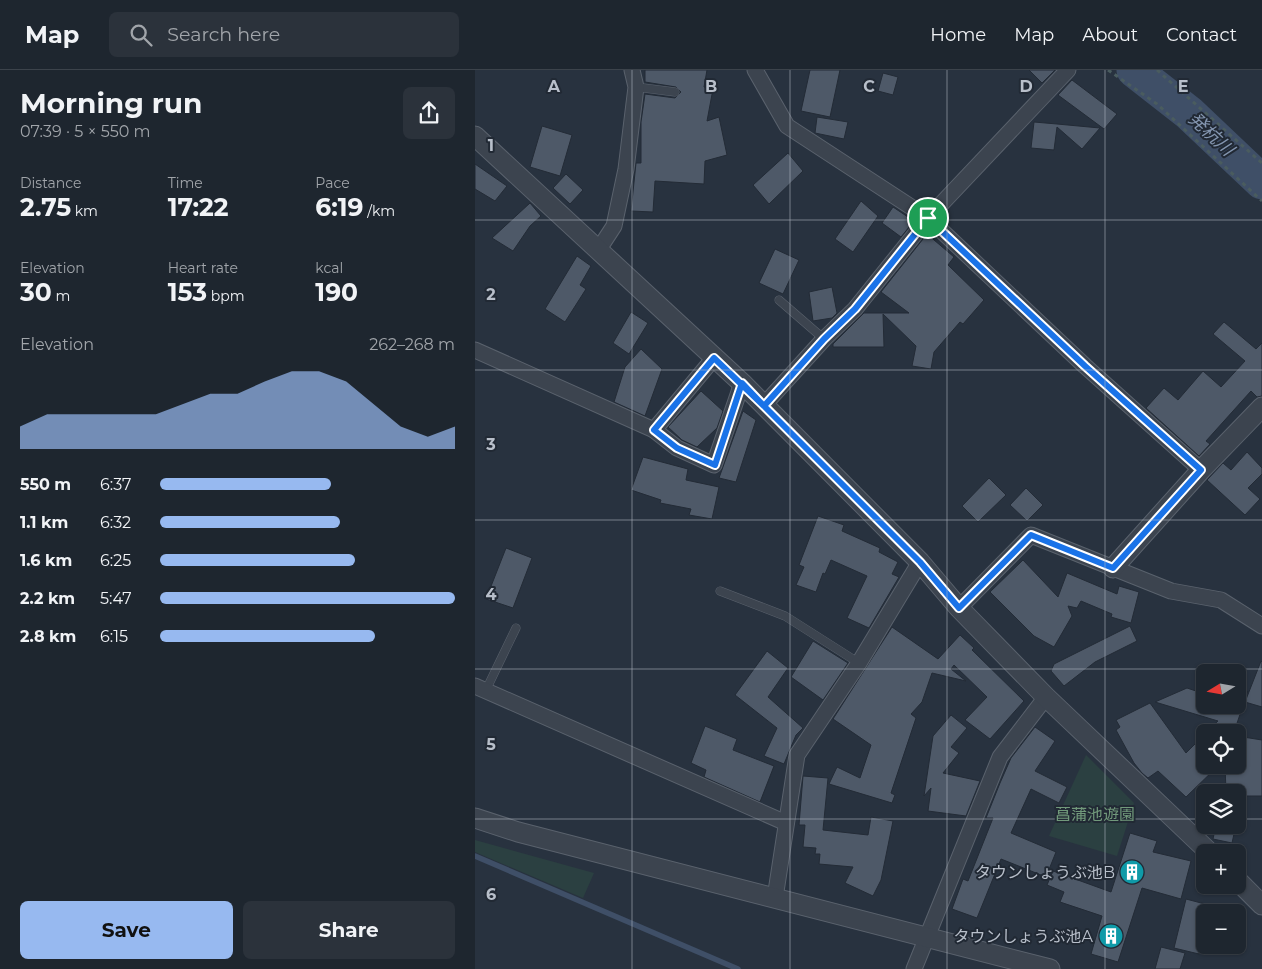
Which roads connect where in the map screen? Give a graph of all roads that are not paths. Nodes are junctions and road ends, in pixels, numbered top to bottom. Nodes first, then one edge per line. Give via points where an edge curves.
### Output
1 (632, 70) edge
2 (755, 70) edge
3 (1068, 70) edge
4 (636, 88) junction
5 (675, 92) dead end
6 (475, 136) edge
7 (928, 218) junction
8 (599, 249) junction
9 (779, 300) dead end
10 (824, 339) junction
11 (475, 350) edge
12 (714, 358) junction
13 (742, 383) junction
14 (764, 406) junction
15 (1262, 407) edge
16 (654, 430) junction
17 (1201, 470) junction
18 (920, 562) junction
19 (1113, 568) junction
20 (720, 591) dead end
21 (959, 608) junction
22 (1262, 626) edge
23 (516, 628) dead end
24 (859, 663) junction
25 (481, 688) edge
26 (1045, 697) junction
27 (475, 818) edge
28 (787, 824) junction
29 (1201, 844) edge
30 (1246, 889) edge
31 (775, 898) junction
32 (1262, 905) edge
33 (929, 938) junction
34 (914, 969) edge
35 (1050, 969) edge

1 - 4 street
2 - 7 street via 787,126
3 - 7 street
4 - 5 lane
4 - 8 street via 626,169 614,226
6 - 8 street
7 - 10 street via 855,309
7 - 17 street
8 - 12 street
9 - 10 lane
10 - 14 street
11 - 16 street
12 - 13 street
12 - 16 street
13 - 14 street
13 - 16 street via 715,465 677,448
14 - 18 street
15 - 17 street
17 - 19 street
18 - 21 street
18 - 24 street
19 - 21 street via 1031,535
19 - 22 street via 1171,591 1221,600
20 - 24 lane via 785,616
21 - 26 street
23 - 25 lane
24 - 28 street via 797,755
25 - 28 street
26 - 29 street
26 - 33 street via 1000,757
27 - 31 street
28 - 31 street
30 - 32 street
31 - 33 street
33 - 34 street
33 - 35 street

